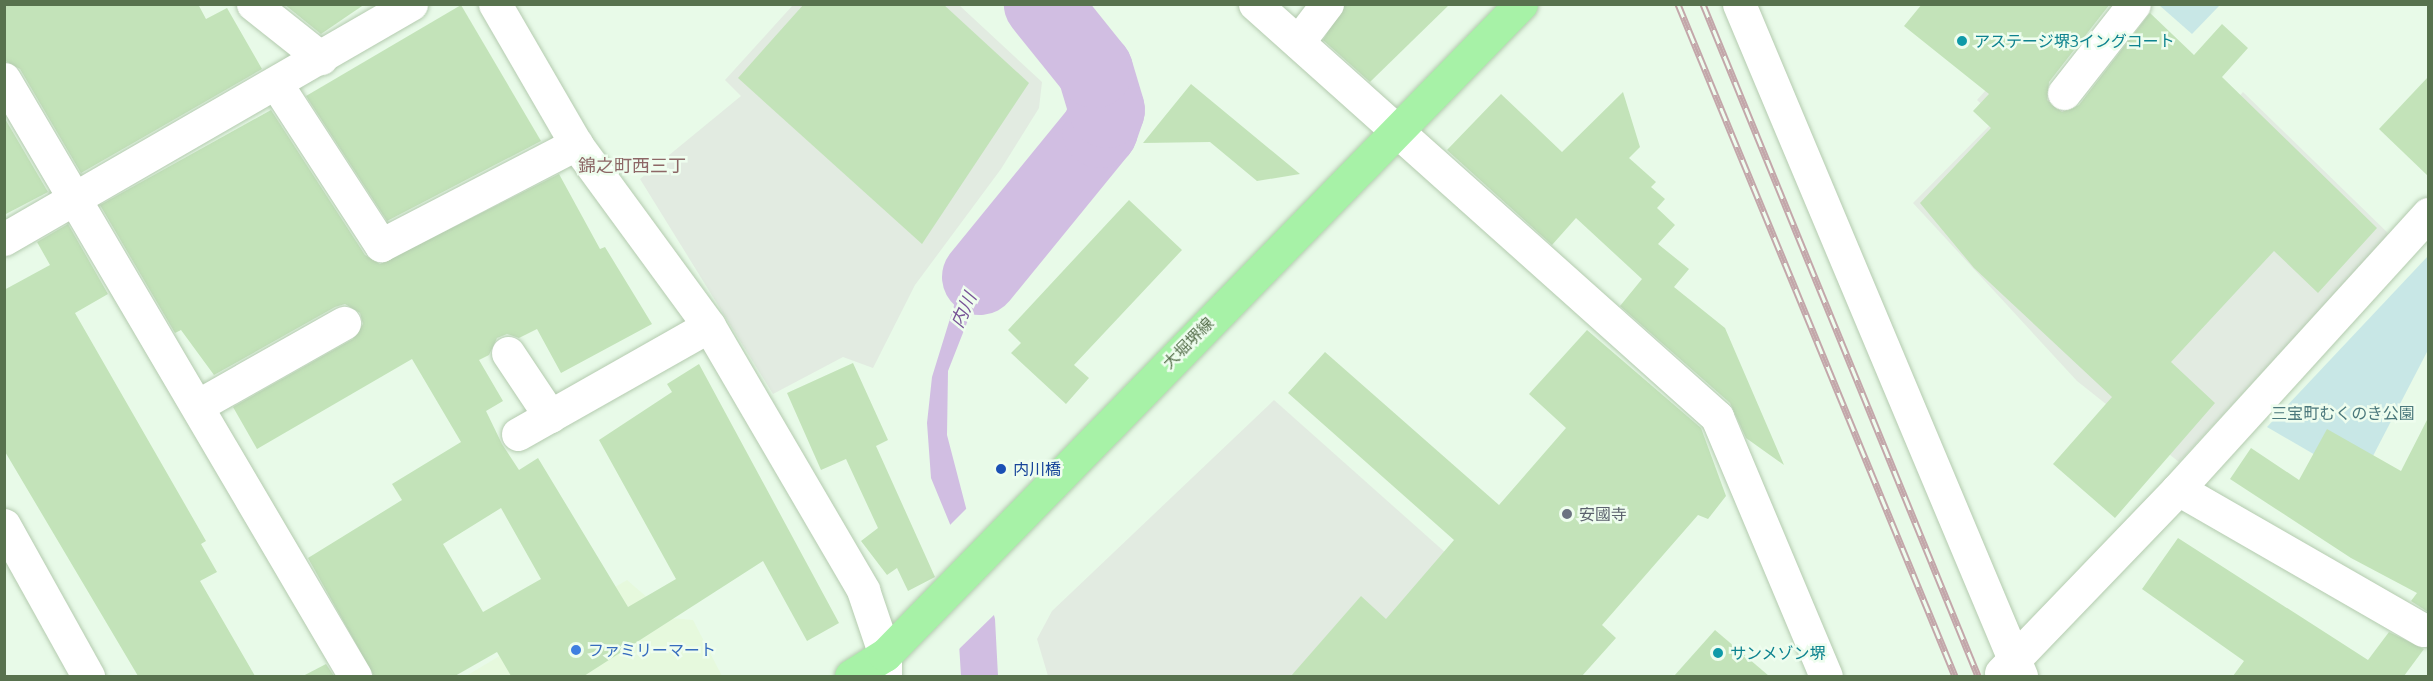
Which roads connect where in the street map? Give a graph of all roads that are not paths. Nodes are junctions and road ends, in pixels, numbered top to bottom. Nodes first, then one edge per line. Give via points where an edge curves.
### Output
1 (253, 4) edge
2 (411, 4) edge
3 (495, 4) edge
4 (1256, 4) edge
5 (1327, 4) edge
6 (1739, 4) edge
7 (2134, 4) edge
8 (1513, 8) edge
9 (1298, 42) junction
10 (321, 58) junction
11 (4, 80) edge
12 (277, 85) junction
13 (2064, 93) dead end
14 (1398, 132) junction
15 (576, 144) junction
16 (76, 198) junction
17 (2428, 214) edge
18 (4, 239) edge
19 (344, 323) dead end
20 (709, 326) junction
21 (508, 353) dead end
22 (197, 406) junction
23 (550, 416) junction
24 (518, 434) dead end
25 (2178, 489) junction
26 (4, 525) edge
27 (2423, 630) dead end
28 (885, 666) edge
29 (2011, 671) edge
30 (88, 676) edge
31 (355, 676) edge
32 (851, 676) edge
33 (1826, 676) edge

1 - 10 street
2 - 10 street
3 - 15 street
4 - 9 street
5 - 9 street
6 - 29 street
7 - 13 street
8 - 14 main road, 大堀堺線
9 - 14 street
10 - 12 street
11 - 16 street
12 - 15 street via 381,245
12 - 16 street
14 - 28 main road, 大堀堺線 via 931,607
14 - 33 street via 1717,417
15 - 20 street
16 - 18 street
16 - 22 street
17 - 25 street
19 - 22 street
20 - 23 street
20 - 28 street via 863,590
21 - 23 street
22 - 31 street
23 - 24 street
25 - 27 street
25 - 29 street
26 - 30 street
28 - 32 main road, 大堀堺線

